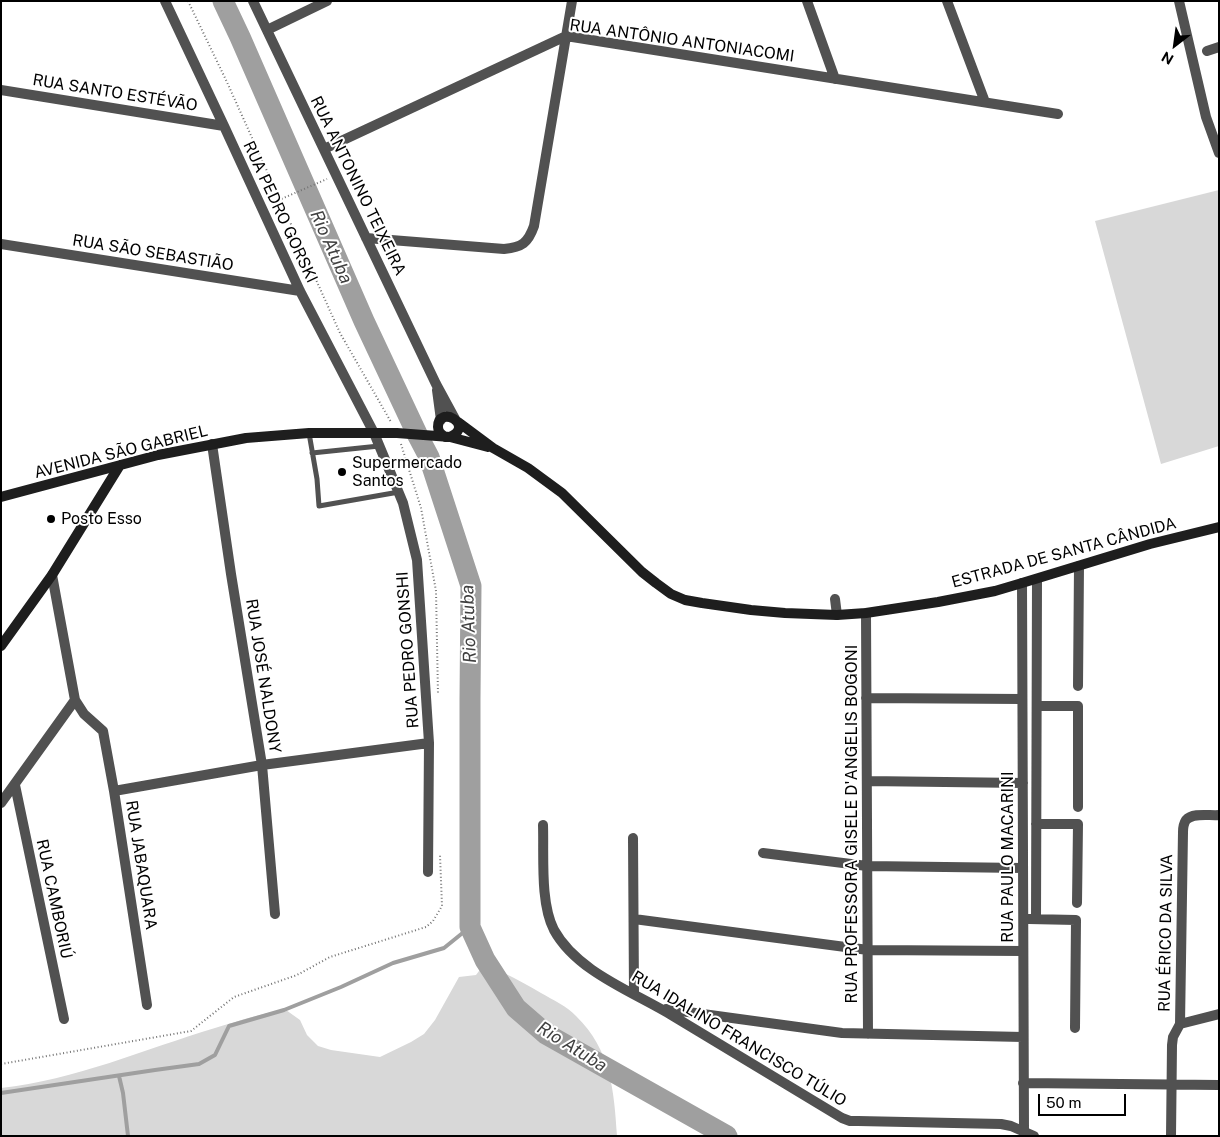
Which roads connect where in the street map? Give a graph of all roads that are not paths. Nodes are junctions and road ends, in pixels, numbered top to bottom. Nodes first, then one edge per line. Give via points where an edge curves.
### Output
1 (165, 1) edge
2 (253, 1) edge
3 (327, 1) edge
4 (572, 1) edge
5 (807, 1) edge
6 (947, 1) edge
7 (1179, 1) edge
8 (267, 30) junction
9 (566, 36) junction
10 (1219, 47) edge
11 (1207, 51) dead end
12 (835, 79) junction
13 (1, 90) edge
14 (985, 102) junction
15 (1058, 114) dead end
16 (224, 126) junction
17 (324, 149) junction
18 (1219, 153) edge
19 (366, 238) junction
20 (1, 244) edge
21 (300, 292) junction
22 (436, 384) junction
23 (456, 421) junction
24 (440, 422) junction
25 (309, 433) junction
26 (374, 433) junction
27 (397, 433) joint
28 (421, 435) junction
29 (448, 437) junction
30 (212, 444) junction
31 (379, 446) junction
32 (493, 448) junction
33 (312, 453) junction
34 (120, 465) junction
35 (399, 492) junction
36 (1, 497) edge
37 (1219, 527) edge
38 (1079, 566) junction
39 (52, 575) junction
40 (1037, 578) junction
41 (1022, 584) junction
42 (835, 599) dead end
43 (866, 613) junction
44 (837, 615) junction
45 (1, 646) edge
46 (1078, 686) dead end
47 (866, 698) junction
48 (1022, 699) junction
49 (75, 700) junction
50 (1037, 706) junction
51 (429, 743) junction
52 (262, 765) junction
53 (867, 782) junction
54 (1023, 783) junction
55 (15, 785) junction
56 (114, 791) junction
57 (1, 803) edge
58 (1078, 807) dead end
59 (1219, 816) edge
60 (1036, 824) junction
61 (543, 825) dead end
62 (633, 838) dead end
63 (763, 853) dead end
64 (867, 866) junction
65 (1023, 868) junction
66 (428, 872) dead end
67 (1077, 903) dead end
68 (275, 914) dead end
69 (634, 919) junction
70 (1023, 919) junction
71 (1036, 920) junction
72 (868, 950) junction
73 (1023, 951) junction
74 (634, 994) junction
75 (147, 1005) dead end
76 (661, 1008) junction
77 (1219, 1014) edge
78 (64, 1019) dead end
79 (1180, 1024) junction
80 (1075, 1028) dead end
81 (868, 1034) junction
82 (1023, 1037) junction
83 (1023, 1083) junction
84 (1172, 1084) junction
85 (1219, 1085) edge
86 (1024, 1131) junction
87 (1034, 1136) edge
88 (1171, 1136) edge

1 - 16 street, RUA PEDRO GORSKI
2 - 8 street, RUA ANTONINO TEIXEIRA
3 - 8 street
4 - 9 street
5 - 12 street
6 - 14 street
7 - 18 street via 1206,117
8 - 17 street, RUA ANTONINO TEIXEIRA
9 - 12 street, RUA ANTÔNIO ANTONIACOMI
9 - 17 street, RUA ANTÔNIO ANTONIACOMI
9 - 19 street via 534,226 524,243 504,249
10 - 11 street
12 - 14 street, RUA ANTÔNIO ANTONIACOMI
13 - 16 street, RUA SANTO ESTÉVÃO
14 - 15 street, RUA ANTÔNIO ANTONIACOMI
16 - 21 street, RUA PEDRO GORSKI
17 - 19 street, RUA ANTONINO TEIXEIRA
19 - 22 street, RUA ANTONINO TEIXEIRA
20 - 21 street, RUA SÃO SEBASTIÃO
21 - 26 street, RUA PEDRO GORSKI
22 - 23 street, RUA ANTONINO TEIXEIRA
22 - 24 street, RUA ANTONINO TEIXEIRA
23 - 24 main road via 446,417
23 - 29 main road via 458,432
23 - 32 main road, ESTRADA DE SANTA CÂNDIDA
24 - 28 main road
24 - 29 main road via 438,430
25 - 26 main road, AVENIDA SÃO GABRIEL
25 - 30 main road, AVENIDA SÃO GABRIEL
25 - 33 lane
26 - 27 main road, AVENIDA SÃO GABRIEL
26 - 31 street, RUA PEDRO GONSHI
27 - 28 main road, ESTRADA DE SANTA CÂNDIDA
28 - 29 main road, ESTRADA DE SANTA CÂNDIDA
29 - 32 main road, ESTRADA DE SANTA CÂNDIDA
30 - 34 main road, AVENIDA SÃO GABRIEL
30 - 52 street, RUA JOSÉ NALDONY
31 - 33 lane
31 - 35 street, RUA PEDRO GONSHI
32 - 44 main road, ESTRADA DE SANTA CÂNDIDA via 562,493 642,572 671,594 685,600 751,610
33 - 35 lane via 319,506
34 - 36 main road, AVENIDA SÃO GABRIEL
34 - 39 main road
35 - 51 street, RUA PEDRO GONSHI via 418,560
37 - 38 main road, ESTRADA DE SANTA CÂNDIDA
38 - 40 main road, ESTRADA DE SANTA CÂNDIDA
38 - 46 street
39 - 45 main road
39 - 49 street
40 - 41 main road, ESTRADA DE SANTA CÂNDIDA
40 - 50 street
41 - 43 main road, ESTRADA DE SANTA CÂNDIDA via 961,598
41 - 48 street, RUA PAULO MACARINI
42 - 44 street
43 - 44 main road, ESTRADA DE SANTA CÂNDIDA
43 - 47 street, RUA PROFESSORA GISELE D'ANGELIS BOGONI
47 - 48 street
47 - 53 street, RUA PROFESSORA GISELE D'ANGELIS BOGONI
48 - 54 street, RUA PAULO MACARINI
49 - 55 street
49 - 56 street, RUA JABAQUARA via 84,714 103,731
50 - 58 street via 1078,706
50 - 60 street
51 - 52 street
51 - 66 street, RUA PEDRO GONSHI
52 - 56 street
52 - 68 street, RUA JOSÉ NALDONY
53 - 54 street
53 - 64 street, RUA PROFESSORA GISELE D'ANGELIS BOGONI
54 - 65 street, RUA PAULO MACARINI
55 - 57 street
55 - 78 street, RUA CAMBORIÚ
56 - 75 street, RUA JABAQUARA
59 - 79 street, RUA ÉRICO DA SILVA via 1196,816 1186,820 1183,832
60 - 67 street via 1078,824
60 - 71 street
61 - 74 street, RUA IDALINO FRANCISCO TÚLIO via 544,893 555,931 578,959
62 - 69 street
63 - 64 street
64 - 65 street
64 - 72 street, RUA PROFESSORA GISELE D'ANGELIS BOGONI
65 - 70 street, RUA PAULO MACARINI
69 - 72 street
69 - 74 street
70 - 71 street
70 - 73 street, RUA PAULO MACARINI
71 - 80 street via 1076,920
72 - 73 street
72 - 81 street, RUA PROFESSORA GISELE D'ANGELIS BOGONI
73 - 82 street, RUA PAULO MACARINI
74 - 76 street, RUA IDALINO FRANCISCO TÚLIO
76 - 81 street
76 - 86 street, RUA IDALINO FRANCISCO TÚLIO via 850,1121 995,1124
77 - 79 street
79 - 84 street, RUA ÉRICO DA SILVA via 1173,1036
81 - 82 street
82 - 83 street, RUA PAULO MACARINI
83 - 84 street
83 - 86 street, RUA PAULO MACARINI
84 - 85 street
84 - 88 street, RUA ÉRICO DA SILVA
86 - 87 street, RUA IDALINO FRANCISCO TÚLIO

